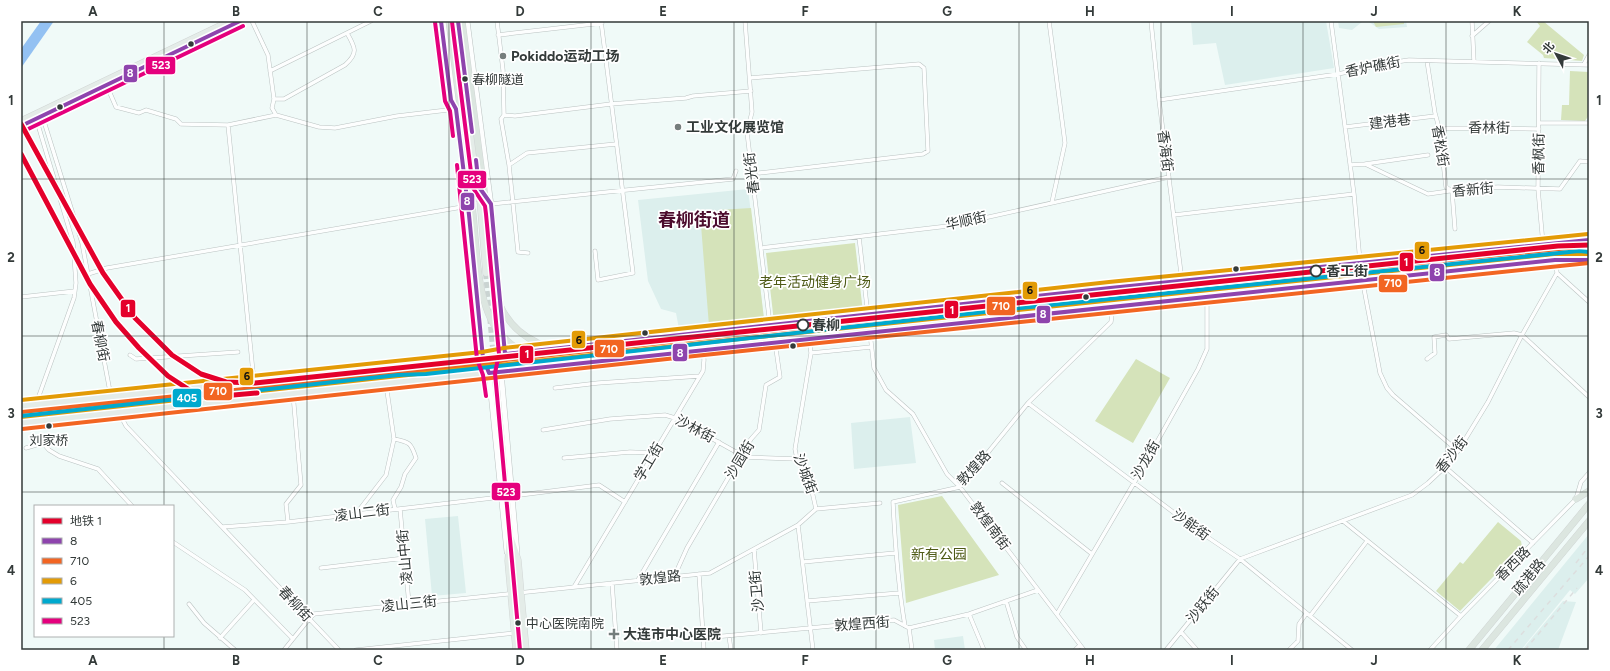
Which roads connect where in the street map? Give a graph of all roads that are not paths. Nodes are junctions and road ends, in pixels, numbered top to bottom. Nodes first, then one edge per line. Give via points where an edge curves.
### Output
1 (230, 21) edge
2 (240, 21) edge
3 (252, 21) edge
4 (371, 21) edge
5 (444, 21) edge
6 (449, 21) edge
7 (454, 21) edge
8 (458, 21) edge
9 (462, 21) edge
10 (467, 21) edge
11 (497, 21) edge
12 (745, 21) edge
13 (1049, 21) edge
14 (1151, 21) edge
15 (1331, 21) edge
16 (1472, 21) edge
17 (1489, 21) edge
18 (601, 22) edge
19 (347, 33) junction
20 (498, 35) junction
21 (1472, 36) junction
22 (1589, 55) edge
23 (1427, 61) junction
24 (1474, 62) junction
25 (1539, 64) junction
26 (1584, 64) junction
27 (1589, 65) edge
28 (270, 71) junction
29 (1338, 74) junction
30 (750, 78) junction
31 (105, 84) junction
32 (751, 91) junction
33 (274, 99) junction
34 (1159, 100) junction
35 (611, 104) junction
36 (456, 109) junction
37 (41, 114) junction
38 (276, 115) junction
39 (504, 115) junction
40 (1436, 116) junction
41 (480, 119) junction
42 (36, 120) junction
43 (21, 121) edge
44 (1539, 123) junction
45 (1589, 123) edge
46 (228, 125) junction
47 (21, 126) edge
48 (1345, 127) junction
49 (1439, 128) junction
50 (1539, 129) junction
51 (473, 135) junction
52 (616, 144) junction
53 (1428, 155) dead end
54 (1589, 162) edge
55 (1365, 164) junction
56 (509, 165) junction
57 (1350, 166) junction
58 (464, 171) junction
59 (736, 171) dead end
60 (759, 173) dead end
61 (1169, 177) junction
62 (477, 188) junction
63 (1538, 189) junction
64 (621, 190) junction
65 (1452, 192) junction
66 (1354, 194) junction
67 (513, 201) junction
68 (1052, 202) junction
69 (491, 204) junction
70 (468, 206) junction
71 (1174, 215) junction
72 (1455, 229) dead end
73 (859, 237) junction
74 (1589, 240) edge
75 (1554, 243) junction
76 (1543, 244) junction
77 (240, 246) junction
78 (1589, 246) edge
79 (761, 248) junction
80 (595, 251) dead end
81 (528, 254) dead end
82 (1589, 255) edge
83 (1555, 260) junction
84 (1589, 260) edge
85 (1360, 263) junction
86 (486, 273) tunnel mouth
87 (1557, 273) junction
88 (88, 274) junction
89 (1182, 281) junction
90 (1362, 281) junction
91 (76, 291) junction
92 (21, 297) edge
93 (1207, 297) junction
94 (1589, 302) edge
95 (1113, 307) junction
96 (868, 315) junction
97 (770, 325) junction
98 (702, 332) junction
99 (870, 332) junction
100 (1522, 335) junction
101 (809, 338) junction
102 (774, 342) junction
103 (871, 347) junction
104 (703, 349) junction
105 (238, 352) dead end
106 (811, 353) junction
107 (505, 354) junction
108 (130, 355) dead end
109 (484, 358) junction
110 (1427, 359) dead end
111 (501, 372) junction
112 (489, 373) junction
113 (700, 376) junction
114 (254, 382) junction
115 (386, 384) junction
116 (555, 388) dead end
117 (293, 394) junction
118 (111, 397) junction
119 (1589, 397) edge
120 (1028, 403) junction
121 (36, 404) junction
122 (21, 406) edge
123 (119, 413) junction
124 (675, 418) junction
125 (21, 423) edge
126 (543, 430) dead end
127 (501, 433) tunnel mouth
128 (394, 439) junction
129 (719, 442) junction
130 (26, 448) dead end
131 (1458, 451) junction
132 (654, 453) junction
133 (742, 455) junction
134 (564, 458) dead end
135 (797, 459) junction
136 (1445, 467) junction
137 (1589, 473) edge
138 (1002, 483) dead end
139 (1134, 483) junction
140 (960, 487) junction
141 (1589, 491) edge
142 (512, 496) junction
143 (501, 497) junction
144 (1576, 499) junction
145 (625, 502) junction
146 (880, 503) dead end
147 (1589, 504) edge
148 (131, 505) edge
149 (395, 509) junction
150 (400, 509) junction
151 (816, 509) junction
152 (356, 514) junction
153 (1343, 521) junction
154 (1589, 521) edge
155 (288, 522) junction
156 (798, 525) junction
157 (222, 527) junction
158 (510, 536) junction
159 (1368, 541) junction
160 (174, 543) edge
161 (1533, 543) junction
162 (754, 549) junction
163 (895, 553) junction
164 (1092, 554) junction
165 (405, 558) junction
166 (1240, 559) junction
167 (518, 560) junction
168 (508, 561) junction
169 (803, 562) junction
170 (321, 568) dead end
171 (699, 574) junction
172 (674, 576) junction
173 (638, 580) junction
174 (612, 583) junction
175 (574, 587) junction
176 (1038, 590) junction
177 (521, 593) junction
178 (899, 593) junction
179 (511, 594) junction
180 (254, 600) junction
181 (807, 601) junction
182 (1006, 601) junction
183 (189, 604) dead end
184 (409, 604) junction
185 (969, 614) junction
186 (1057, 614) junction
187 (1308, 615) junction
188 (1461, 616) junction
189 (309, 619) junction
190 (905, 626) junction
191 (909, 628) junction
192 (810, 629) junction
193 (1181, 632) junction
194 (515, 633) junction
195 (761, 633) junction
196 (729, 636) junction
197 (220, 638) junction
198 (703, 638) junction
199 (293, 639) junction
200 (410, 644) junction
201 (1080, 645) junction
202 (235, 650) edge
203 (284, 650) edge
204 (339, 650) edge
205 (356, 650) edge
206 (410, 650) edge
207 (516, 650) edge
208 (526, 650) edge
209 (617, 650) edge
210 (704, 650) edge
211 (731, 650) edge
212 (813, 650) edge
213 (912, 650) edge
214 (984, 650) edge
215 (1026, 650) edge
216 (1075, 650) edge
217 (1084, 650) edge
218 (1166, 650) edge
219 (1197, 650) edge
220 (1289, 650) edge
221 (1352, 650) edge
222 (1430, 650) edge
223 (1469, 650) edge
224 (1482, 650) edge

1 - 31 main road
2 - 31 main road
3 - 28 street via 268,56
4 - 19 street
5 - 36 main road
6 - 82 highway, bridge via 481,287 486,305 498,330 512,345 549,360
7 - 62 main road
8 - 51 main road
9 - 78 highway, bridge via 496,297 507,318 518,331 551,350 574,350
10 - 41 main road
11 - 20 street
12 - 30 street, 春光街
13 - 68 street via 1065,143
14 - 34 street, 香海街
15 - 29 street
16 - 21 street
17 - 21 street
18 - 20 street
18 - 35 street
19 - 28 street
19 - 33 street via 355,49 345,65 284,99
20 - 39 street via 503,70
21 - 24 street
22 - 26 street
23 - 24 street, 香炉礁街
23 - 29 street, 香炉礁街 via 1389,62
23 - 40 street, 香松街
24 - 25 street, 香炉礁街
25 - 26 street, 香炉礁街
25 - 44 street, 香枫街
26 - 27 street, 香炉礁街
28 - 33 street
29 - 34 street, 香炉礁街
29 - 48 street
30 - 32 street, 春光街
30 - 60 street via 919,64 924,68 928,151 923,154
31 - 37 main road
31 - 46 street via 116,107 139,113 146,110 176,119 181,124
32 - 35 street
32 - 79 street, 春光街 via 752,112 747,132
33 - 38 street via 272,108
34 - 61 street, 香海街
35 - 39 street via 515,116
35 - 52 street
36 - 38 street via 397,116 335,128 319,127
36 - 58 main road
37 - 42 main road
37 - 43 main road
37 - 88 street, 春柳街 via 77,228
38 - 46 street
39 - 56 street via 502,119
40 - 48 street, 建港巷
40 - 49 street, 香松街
41 - 51 main road
41 - 69 main road
42 - 47 main road
42 - 91 street via 73,242
44 - 45 street
44 - 50 street, 香枫街
46 - 77 street
48 - 57 street
49 - 50 street, 香林街
49 - 65 street, 香松街 via 1446,187
50 - 63 street, 香枫街
51 - 62 main road
52 - 56 street via 527,153
52 - 64 street
53 - 55 street
54 - 63 street, 香新街 via 1580,161 1560,189
55 - 57 street
55 - 65 street, 香新街 via 1428,194
56 - 67 street
57 - 66 street
58 - 62 main road
58 - 70 main road
59 - 64 street via 733,179
61 - 68 street, 华顺街
61 - 71 street, 香海街
62 - 69 main road
62 - 70 main road
62 - 86 main road
63 - 65 street, 香新街 via 1498,187
63 - 76 street, 香枫街
64 - 67 street
64 - 80 street via 633,273 598,280
65 - 72 street, 香松街
66 - 71 street
66 - 85 street
67 - 69 street
67 - 81 street via 518,252
68 - 73 street, 华顺街 via 948,226
69 - 107 main road
70 - 77 street
70 - 109 main road
71 - 89 street, 香海街
73 - 79 street, 华顺街
73 - 96 street, 敦煌南街
74 - 75 main road
75 - 76 main road
75 - 83 street
76 - 85 main road
77 - 88 street via 107,268
77 - 114 street
79 - 97 street, 春光街
83 - 84 main road
83 - 87 street
83 - 90 main road
85 - 89 main road
85 - 90 street
87 - 94 street
87 - 100 street, 香沙街
88 - 118 street, 春柳街
89 - 96 main road
90 - 93 main road
90 - 131 street via 1383,380 1393,394
91 - 92 street
91 - 121 street
93 - 95 main road
93 - 139 street, 沙龙街 via 1206,349 1198,369
95 - 99 main road
95 - 120 street, 敦煌路 via 1112,322
96 - 97 main road
96 - 99 street, 敦煌南街
97 - 98 main road
98 - 104 street, 学工街
98 - 107 main road
99 - 101 main road
99 - 103 street, 敦煌南街
100 - 110 street via 1514,333 1449,339 1446,336 1434,337 1435,353
100 - 119 street
100 - 131 street, 香沙街 via 1488,402
101 - 102 main road
101 - 106 street, 沙城街
102 - 104 main road
102 - 133 street, 沙园街 via 780,377 766,385 759,430
103 - 106 street
103 - 140 street, 敦煌南街 via 874,368 886,390 913,414 947,474
104 - 111 main road
104 - 113 street, 学工街 via 703,371
105 - 108 street via 136,359
106 - 135 street, 沙城街 via 795,449
107 - 109 main road
107 - 111 main road
109 - 112 main road
109 - 114 main road
111 - 112 main road
111 - 142 main road
112 - 115 main road
112 - 143 main road
113 - 116 street
113 - 124 street, 学工街
114 - 118 main road
115 - 117 main road
115 - 128 street
117 - 123 main road
117 - 155 street via 301,485 286,504
118 - 121 main road
118 - 123 street, 春柳街
120 - 139 street, 沙能街
120 - 140 street, 敦煌路
121 - 122 main road
123 - 125 main road
123 - 157 street, 春柳街 via 126,426
124 - 126 street, 沙林街 via 665,415 610,419
124 - 129 street, 沙林街
124 - 132 street, 学工街
127 - 158 main road
128 - 149 street via 407,441 416,458 393,500
128 - 152 street via 386,475
129 - 133 street, 沙林街
129 - 173 street
130 - 148 street via 43,443 59,456 98,469
131 - 136 street, 香沙街
132 - 134 street via 630,452
132 - 145 street, 学工街
133 - 135 street, 沙林街
133 - 172 street, 沙园街 via 687,548
135 - 151 street, 沙城街 via 808,478
136 - 153 street, 香沙街 via 1412,495
136 - 161 street
137 - 144 street, 香西路 via 1581,482
138 - 164 street
139 - 164 street, 沙龙街
139 - 166 street, 沙能街
140 - 163 street, 敦煌路 via 893,502
140 - 176 street, 敦煌南街
141 - 144 highway
142 - 145 street via 599,485
142 - 167 main road
143 - 150 street, 凌山二街
143 - 168 main road
144 - 161 street, 香西路
145 - 175 street, 学工街
146 - 151 street
147 - 223 highway, 疏港路
149 - 150 street, 凌山二街
149 - 152 street, 凌山二街
150 - 165 street, 凌山中街
151 - 156 street, 沙城街
152 - 155 street, 凌山二街
153 - 159 street
153 - 166 street, 香沙街
154 - 224 highway
155 - 157 street, 凌山二街
156 - 162 street, 敦煌路
156 - 169 street
157 - 189 street, 春柳街
158 - 167 main road
158 - 168 main road
159 - 187 street
159 - 188 street
160 - 180 street via 245,590
161 - 188 street, 香西路
162 - 171 street, 敦煌路 via 710,573
162 - 195 street, 沙卫街
163 - 169 street
163 - 178 street, 敦煌路
164 - 186 street, 沙龙街
165 - 170 street
165 - 184 street, 凌山中街
166 - 187 street, 沙能街
166 - 193 street, 沙跃街
167 - 177 main road
168 - 179 main road
169 - 181 street
171 - 172 street, 敦煌路
171 - 198 street
172 - 173 street, 敦煌路
173 - 174 street, 敦煌路
174 - 175 street, 敦煌路
174 - 209 street
175 - 177 street, 敦煌路
176 - 182 street, 敦煌西街
176 - 186 street, 敦煌南街
177 - 179 street, 敦煌路
177 - 208 main road
178 - 181 street
178 - 190 street, 敦煌路
179 - 184 street, 凌山三街
179 - 194 main road
180 - 197 street
180 - 199 street
181 - 192 street
182 - 185 street, 敦煌西街
182 - 215 street via 1017,637
183 - 197 street
184 - 189 street, 凌山三街 via 315,614
185 - 191 street, 敦煌西街
185 - 214 street
186 - 201 street, 敦煌南街
187 - 220 street via 1299,624 1298,641
187 - 221 street, 沙能街
188 - 222 street, 香西路
189 - 199 street
189 - 204 street, 春柳街
190 - 191 street, 敦煌西街
190 - 192 street, 敦煌西街 via 894,620
191 - 213 street
192 - 195 street, 敦煌西街
192 - 212 street
193 - 218 street, 沙跃街
193 - 219 street
194 - 200 street
194 - 207 main road
195 - 196 street, 敦煌西街
196 - 198 street, 敦煌西街
196 - 211 street
197 - 202 street
198 - 210 street
199 - 203 street
200 - 205 street
200 - 206 street
201 - 216 street
201 - 217 street, 敦煌南街

